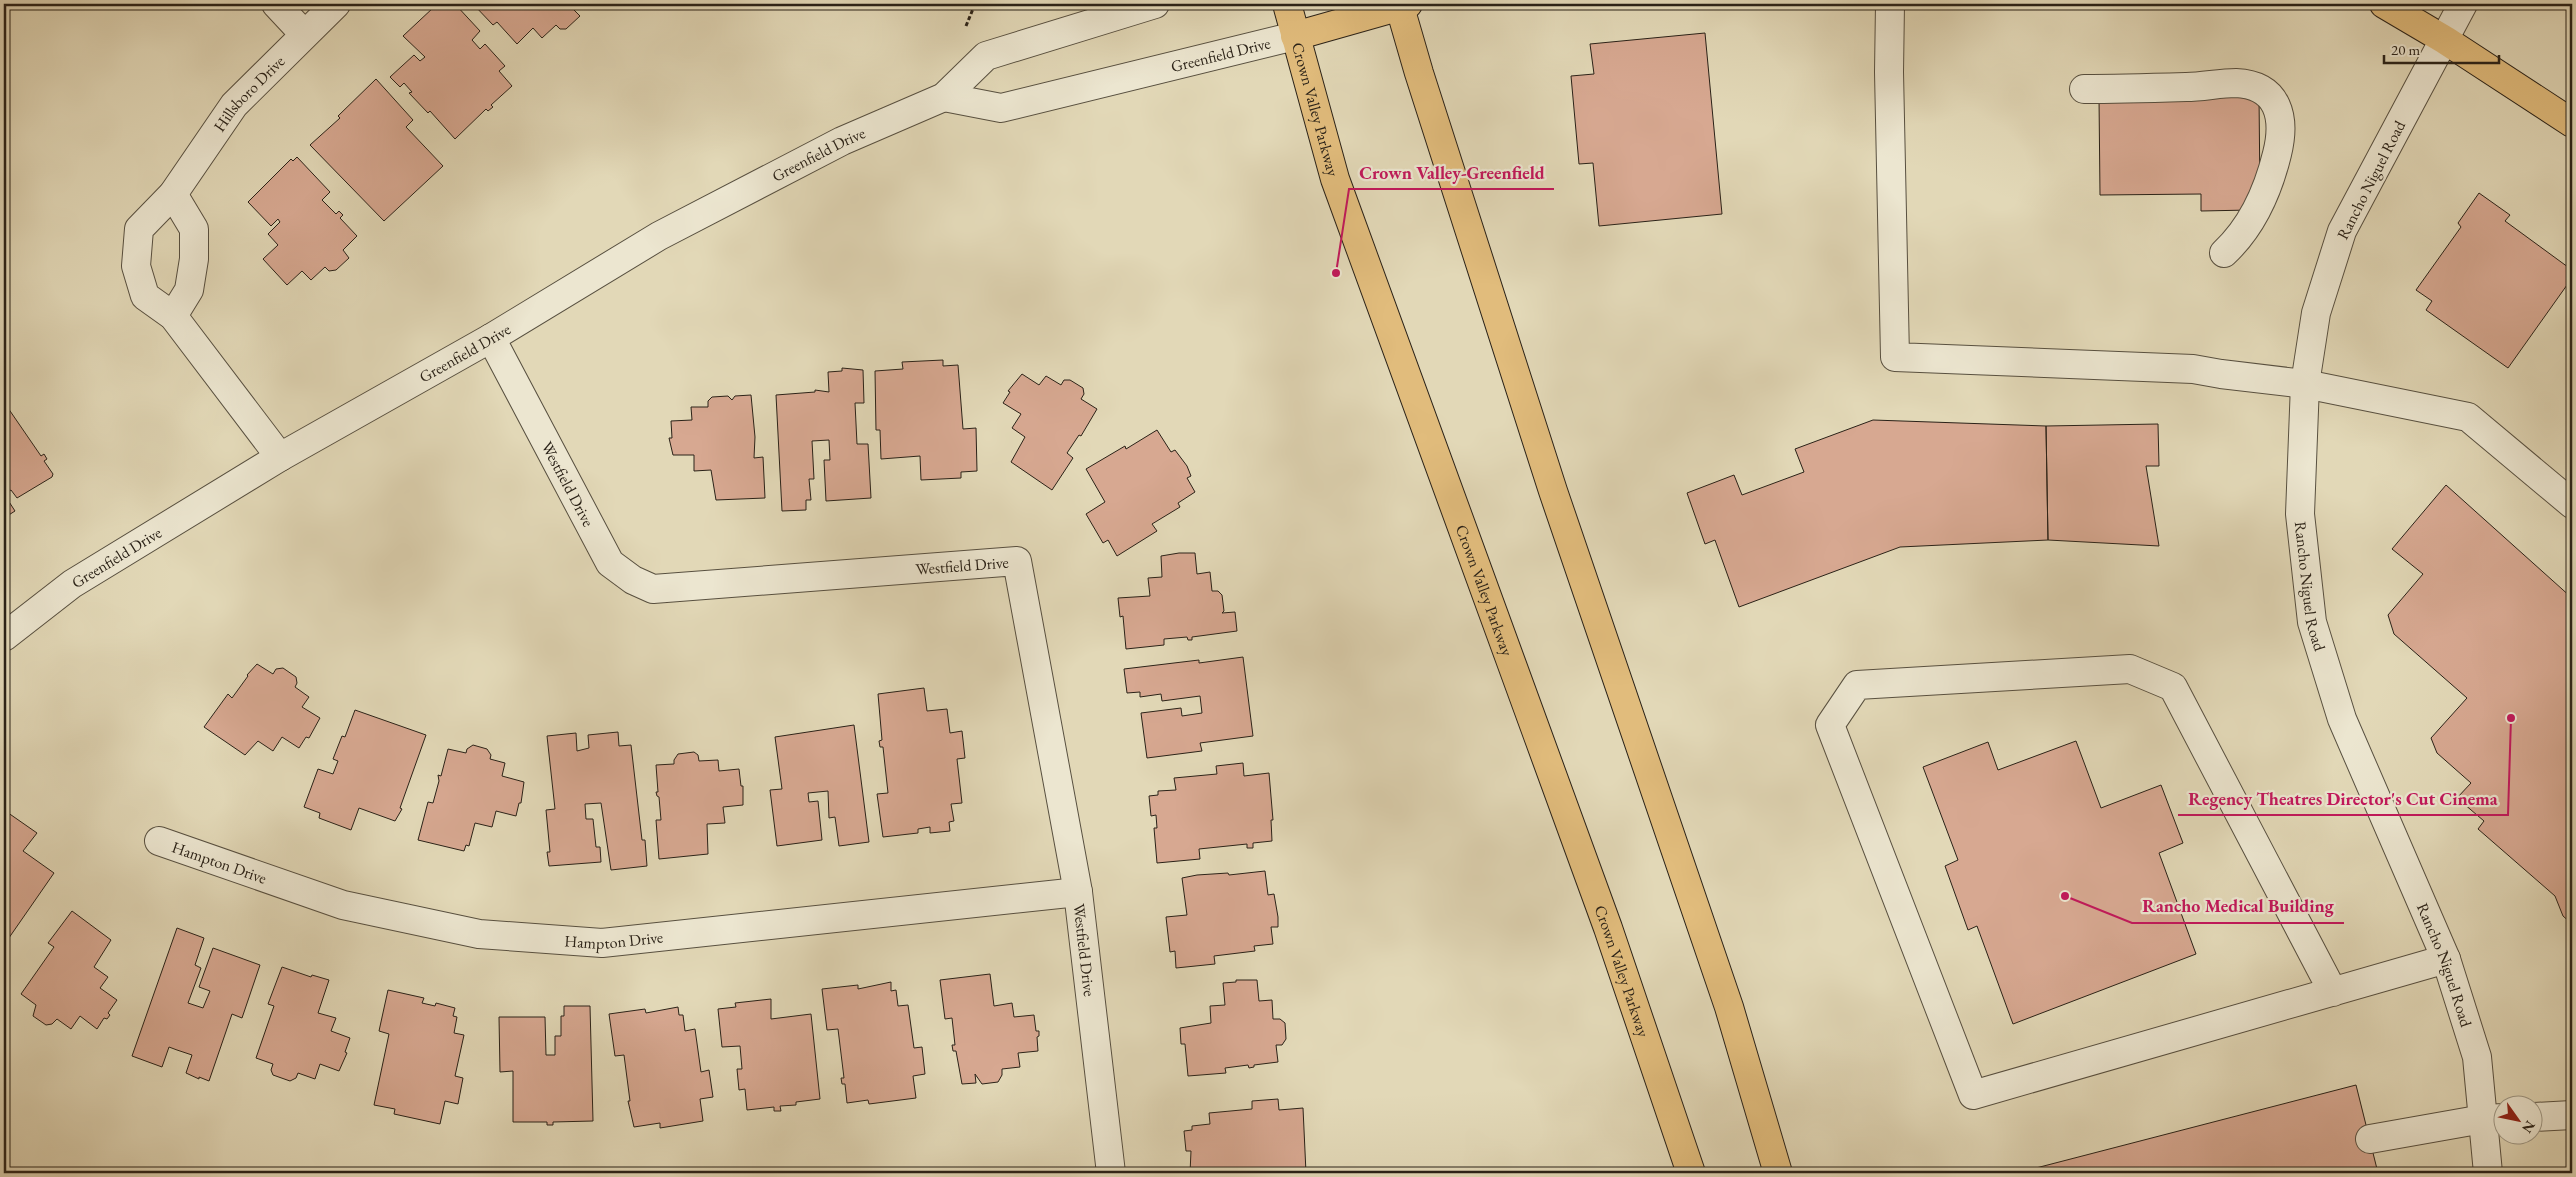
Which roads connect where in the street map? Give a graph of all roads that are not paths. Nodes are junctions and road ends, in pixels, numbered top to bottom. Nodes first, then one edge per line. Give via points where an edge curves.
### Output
1 (276, 4) edge
2 (336, 4) edge
3 (1155, 4) edge
4 (1287, 4) edge
5 (1402, 4) edge
6 (1890, 4) edge
7 (2384, 4) edge
8 (2463, 4) edge
9 (304, 34) junction
10 (1295, 36) junction
11 (2445, 40) junction
12 (2084, 89) dead end
13 (944, 97) junction
14 (2572, 123) edge
15 (173, 194) junction
16 (2224, 253) dead end
17 (173, 316) junction
18 (491, 338) junction
19 (2304, 384) junction
20 (280, 457) junction
21 (2572, 504) edge
22 (4, 637) edge
23 (159, 841) dead end
24 (1078, 892) junction
25 (2446, 959) junction
26 (2333, 992) junction
27 (2572, 1114) edge
28 (2544, 1116) edge
29 (2493, 1119) edge
30 (2370, 1139) dead end
31 (1111, 1173) edge
32 (1691, 1173) edge
33 (1778, 1173) edge
34 (2488, 1173) edge

1 - 9 street
2 - 9 street, Hillsboro Drive
3 - 13 street, Greenfield Drive via 986,56
4 - 10 main road, Crown Valley Parkway
5 - 10 main road, Greenfield Drive
5 - 33 main road via 1419,73 1553,491 1729,1007
6 - 19 street via 1888,72 1896,357 2193,369
7 - 11 main road
8 - 11 street, Rancho Niguel Road
9 - 15 street, Hillsboro Drive via 234,105
10 - 13 street, Greenfield Drive via 1001,108
10 - 32 main road, Crown Valley Parkway via 1335,179 1608,928
11 - 14 main road
11 - 19 street, Rancho Niguel Road via 2342,231 2316,313
12 - 16 street via 2235,83 2265,92 2276,104 2281,118 2280,144 2272,178 2257,211 2238,240
13 - 18 street, Greenfield Drive via 842,141 668,232
15 - 17 street via 194,229 194,260 189,290
15 - 17 street, Hillsboro Drive via 139,229 136,266 145,296
17 - 20 street, Hillsboro Drive
18 - 20 street, Greenfield Drive
18 - 24 street, Westfield Drive via 610,563 633,580 653,589 1017,561
19 - 21 street via 2468,417
19 - 25 street, Rancho Niguel Road via 2300,514 2312,622 2342,719
20 - 22 street, Greenfield Drive via 72,584
23 - 24 street, Hampton Drive via 342,905 479,934 602,943
24 - 31 street, Westfield Drive
25 - 26 street
25 - 29 street, Rancho Niguel Road via 2478,1057
26 - 26 street via 1973,1095 1830,726 1857,685 2130,669 2173,687
27 - 28 street
29 - 30 street
29 - 34 street, Rancho Niguel Road

